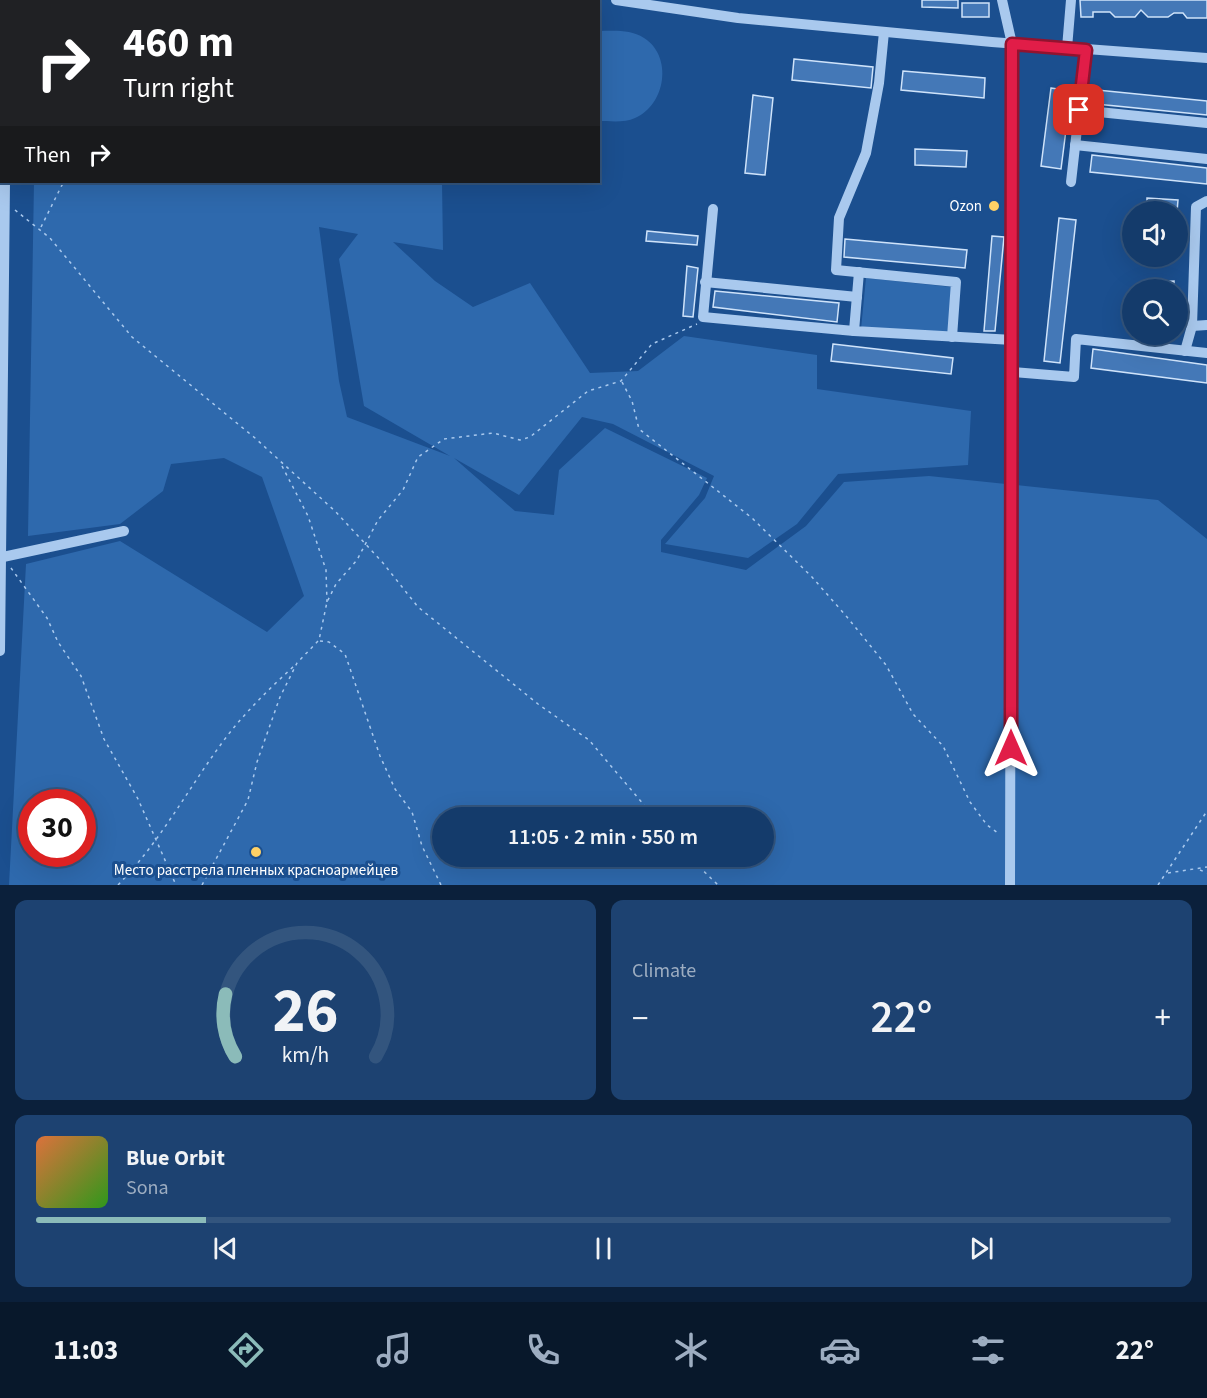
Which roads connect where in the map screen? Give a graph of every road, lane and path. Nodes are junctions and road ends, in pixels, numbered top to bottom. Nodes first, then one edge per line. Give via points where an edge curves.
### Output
1 (616, 0) edge
2 (1002, 0) edge
3 (1071, 0) edge
4 (884, 32) junction
5 (1012, 44) junction
6 (1067, 48) junction
7 (1086, 50) junction
8 (1207, 57) edge
9 (1079, 110) junction
10 (1207, 123) edge
11 (1075, 145) junction
12 (1207, 159) edge
13 (1071, 182) dead end
14 (5, 183) edge
15 (65, 183) edge
16 (1207, 201) edge
17 (5, 203) junction
18 (713, 209) dead end
19 (40, 228) junction
20 (859, 272) junction
21 (705, 282) junction
22 (857, 297) junction
23 (703, 316) junction
24 (1207, 325) edge
25 (1192, 326) junction
26 (854, 331) junction
27 (952, 337) junction
28 (1012, 340) junction
29 (1185, 351) junction
30 (1207, 353) edge
31 (1013, 372) junction
32 (621, 381) junction
33 (281, 465) junction
34 (124, 531) dead end
35 (365, 544) junction
36 (3, 557) junction
37 (327, 602) junction
38 (319, 640) junction
39 (0, 651) edge
40 (297, 663) junction
41 (646, 807) edge
42 (1207, 811) edge
43 (156, 840) junction
44 (1010, 841) junction
45 (699, 867) edge
46 (1207, 867) edge
47 (1199, 869) junction
48 (1168, 873) junction
49 (1207, 873) edge
50 (118, 885) edge
51 (176, 885) edge
52 (202, 885) edge
53 (441, 885) edge
54 (718, 885) edge
55 (1010, 885) edge
56 (1158, 885) edge

1 - 4 street via 738,18
2 - 5 street
3 - 6 street
4 - 5 street
4 - 20 street via 866,153 842,205 837,235 836,270
5 - 6 street
5 - 28 street
6 - 7 street
7 - 8 street
7 - 9 street
9 - 10 street
9 - 11 street
11 - 12 street
11 - 13 street
14 - 17 street
15 - 19 path
16 - 25 street via 1196,207
17 - 19 path
17 - 36 street
18 - 21 street
19 - 33 path via 132,337 255,438
20 - 22 street
20 - 27 street via 956,282
21 - 22 street
21 - 23 street
22 - 26 street
23 - 26 street
23 - 32 path via 694,327 652,344
24 - 25 street
25 - 29 street
26 - 27 street
27 - 28 street
28 - 31 street
29 - 30 street
29 - 31 street via 1076,339 1074,377
31 - 44 street
32 - 35 path via 588,391 530,437 520,440 493,433 444,439 418,458 403,490 378,520
32 - 44 path via 632,401 639,429 752,518 847,617 886,665 913,714 943,746 970,802 987,825
33 - 35 path via 336,512
33 - 37 path via 308,516 326,570
34 - 36 street
35 - 37 path
35 - 41 path via 418,607 589,740
36 - 39 street
36 - 43 path via 26,586 81,676 104,739
37 - 38 path
38 - 40 path
38 - 53 path via 345,654 380,756 395,789 412,812 422,846
40 - 43 path via 252,705
40 - 52 path via 280,697 248,800
42 - 48 path
43 - 50 path
43 - 51 path
44 - 55 street
45 - 54 path
46 - 47 path
47 - 48 path
47 - 49 path
48 - 56 path

